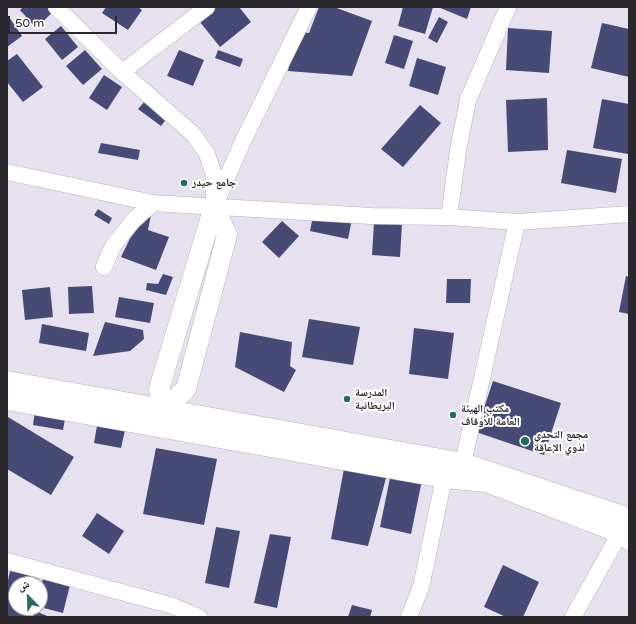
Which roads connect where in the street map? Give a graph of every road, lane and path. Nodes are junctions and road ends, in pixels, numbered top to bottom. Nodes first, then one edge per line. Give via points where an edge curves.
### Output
1 (56, 7) edge
2 (207, 7) edge
3 (309, 7) edge
4 (508, 7) edge
5 (122, 72) junction
6 (7, 172) edge
7 (153, 203) junction
8 (214, 207) junction
9 (629, 214) edge
10 (450, 217) junction
11 (517, 222) junction
12 (104, 267) dead end
13 (7, 381) edge
14 (7, 400) edge
15 (164, 409) junction
16 (160, 428) junction
17 (463, 463) junction
18 (444, 478) junction
19 (627, 528) edge
20 (7, 561) edge
21 (199, 617) edge
22 (408, 617) edge
23 (573, 617) edge

1 - 5 street
2 - 5 street
3 - 8 street via 243,141
4 - 10 street via 468,100 458,151
5 - 8 street via 193,134 207,154 214,175
6 - 7 street
7 - 8 street
7 - 12 street via 133,221 113,246
8 - 10 street via 372,216
8 - 15 street via 227,235 186,389
9 - 11 street
10 - 11 street
11 - 17 street
13 - 15 street
14 - 16 street
15 - 16 street
15 - 17 street
16 - 18 street
17 - 19 street
18 - 19 street via 486,482
18 - 22 street via 421,587
19 - 23 street
20 - 21 street via 173,606

